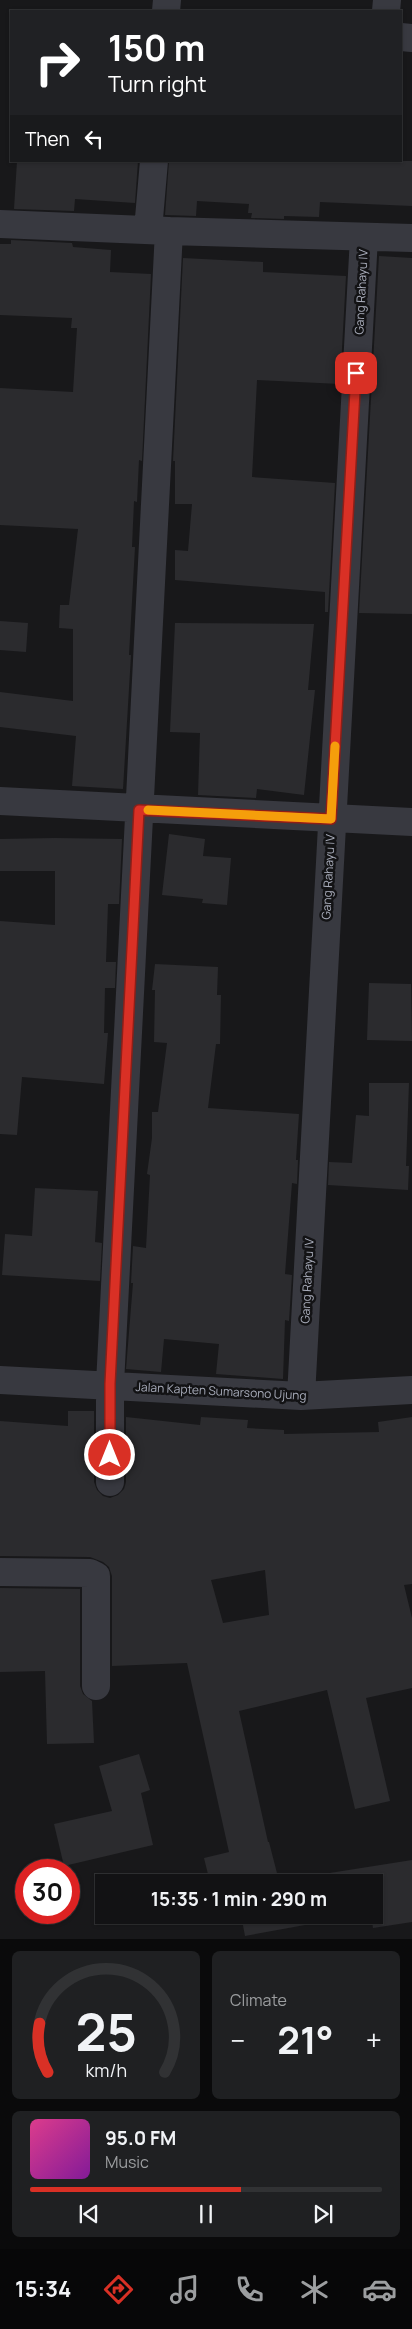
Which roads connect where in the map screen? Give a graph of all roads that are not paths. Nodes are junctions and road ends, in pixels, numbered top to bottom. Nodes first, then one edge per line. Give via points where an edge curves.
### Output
1 (154, 162) edge
2 (0, 224) edge
3 (159, 231) junction
4 (364, 237) junction
5 (412, 238) edge
6 (0, 801) edge
7 (139, 810) junction
8 (331, 819) junction
9 (412, 822) edge
10 (0, 1380) edge
11 (110, 1384) junction
12 (412, 1390) edge
13 (301, 1396) junction
14 (110, 1482) dead end
15 (0, 1572) edge
16 (96, 1686) dead end

1 - 3 street
2 - 3 street
3 - 4 street
3 - 7 street
4 - 5 street
4 - 8 street, Gang Rahayu IV
6 - 7 street
7 - 8 street
7 - 11 street
8 - 9 street
8 - 13 street, Gang Rahayu IV
10 - 11 street, Jalan Kapten Sumarsono Ujung
11 - 13 street, Jalan Kapten Sumarsono Ujung
11 - 14 street
12 - 13 street, Jalan Kapten Sumarsono Ujung
15 - 16 street via 90,1573 96,1576

